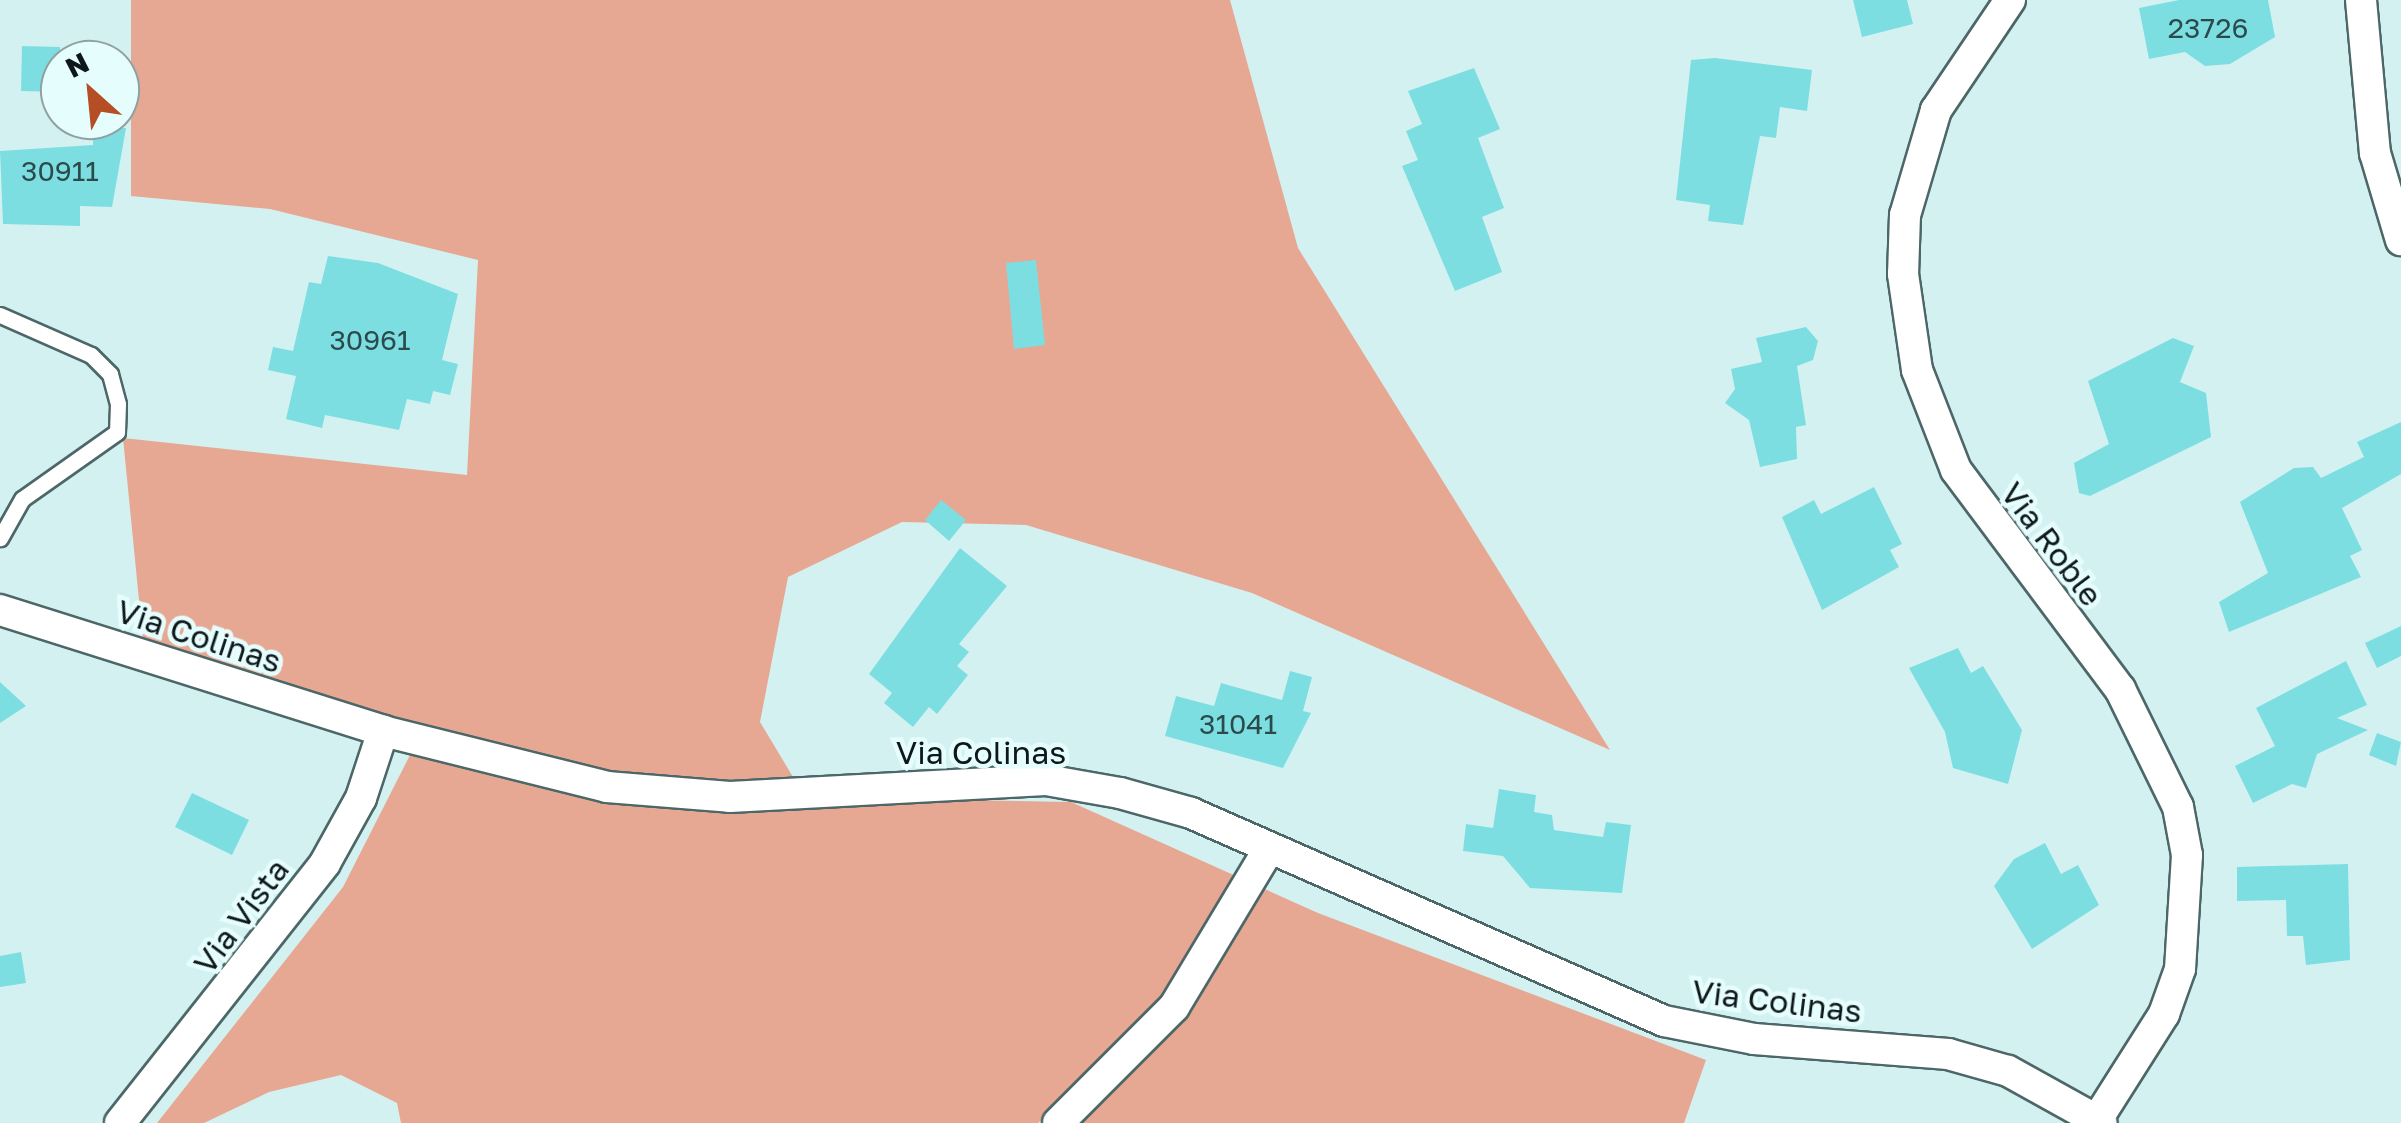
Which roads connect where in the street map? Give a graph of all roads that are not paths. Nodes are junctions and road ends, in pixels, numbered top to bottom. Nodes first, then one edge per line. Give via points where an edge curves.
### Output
1 (2010, 0) edge
2 (2361, 0) edge
3 (2401, 240) edge
4 (0, 315) edge
5 (0, 538) edge
6 (0, 610) edge
7 (383, 730) junction
8 (1267, 852) junction
9 (2100, 1121) edge
10 (120, 1123) edge
11 (1058, 1123) edge

1 - 9 street, Via Roble via 1936,110 1906,214 1903,274 1917,370 1956,470 2120,689 2178,807 2187,855 2180,969 2156,1029
2 - 3 street via 2375,153
4 - 5 lane via 91,355 110,374 118,404 117,432 22,499
6 - 7 street, Via Colinas
7 - 8 street, Via Colinas via 607,787 730,797 1046,780 1191,813
7 - 10 street, Via Vista via 361,798 325,863
8 - 9 street, Via Colinas via 1664,1021 1754,1039 1948,1054 2008,1070
8 - 11 street via 1174,1008

